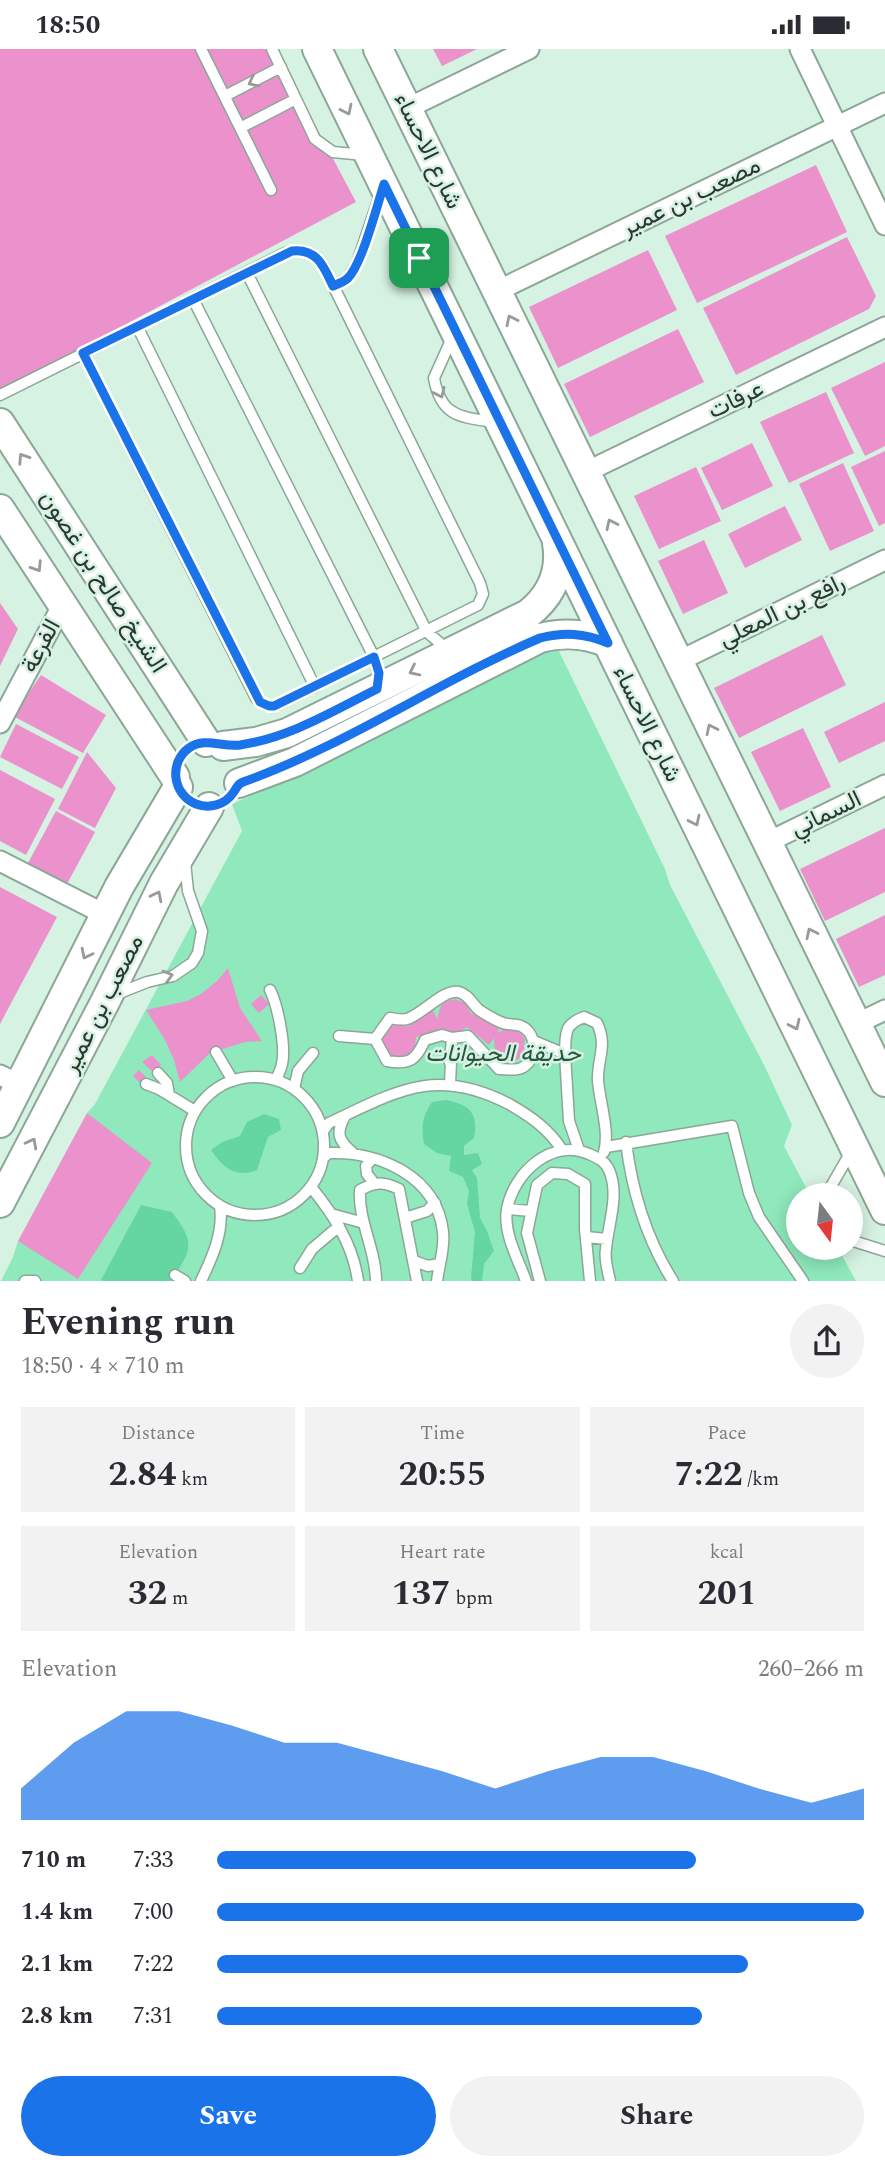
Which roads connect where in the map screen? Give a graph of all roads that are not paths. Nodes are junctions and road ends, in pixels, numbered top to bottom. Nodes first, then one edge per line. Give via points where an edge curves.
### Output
1 (201, 49) edge
2 (272, 49) edge
3 (317, 49) edge
4 (378, 49) edge
5 (529, 49) edge
6 (800, 49) edge
7 (281, 67) junction
8 (225, 96) junction
9 (296, 99) junction
10 (885, 103) edge
11 (408, 108) junction
12 (837, 126) junction
13 (240, 128) junction
14 (369, 155) junction
15 (384, 184) junction
16 (271, 190) dead end
17 (885, 225) edge
18 (247, 273) junction
19 (333, 286) junction
20 (497, 291) junction
21 (193, 299) junction
22 (137, 327) junction
23 (885, 327) edge
24 (455, 331) junction
25 (83, 353) junction
26 (0, 395) edge
27 (0, 423) edge
28 (500, 423) junction
29 (586, 472) junction
30 (0, 509) edge
31 (556, 537) junction
32 (885, 560) edge
33 (62, 606) junction
34 (534, 626) junction
35 (427, 632) junction
36 (608, 643) junction
37 (452, 652) junction
38 (374, 657) junction
39 (678, 661) junction
40 (314, 687) junction
41 (377, 689) junction
42 (0, 723) edge
43 (215, 744) junction
44 (176, 782) junction
45 (239, 783) junction
46 (885, 785) edge
47 (209, 807) junction
48 (766, 843) junction
49 (186, 845) junction
50 (0, 861) edge
51 (106, 915) junction
52 (270, 990) dead end
53 (105, 1002) junction
54 (885, 1010) edge
55 (856, 1024) junction
56 (339, 1036) dead end
57 (452, 1038) junction
58 (376, 1039) junction
59 (534, 1041) junction
60 (216, 1052) dead end
61 (313, 1053) dead end
62 (565, 1053) junction
63 (158, 1073) dead end
64 (10, 1080) edge
65 (276, 1080) junction
66 (233, 1081) junction
67 (885, 1082) edge
68 (146, 1084) dead end
69 (450, 1084) junction
70 (294, 1089) junction
71 (169, 1095) junction
72 (195, 1111) junction
73 (346, 1115) junction
74 (0, 1123) edge
75 (323, 1131) junction
76 (626, 1142) junction
77 (854, 1146) junction
78 (606, 1147) junction
79 (562, 1150) junction
80 (579, 1150) junction
81 (354, 1154) junction
82 (323, 1158) junction
83 (372, 1159) junction
84 (602, 1160) junction
85 (374, 1183) junction
86 (834, 1183) edge
87 (311, 1188) junction
88 (0, 1203) edge
89 (435, 1203) junction
90 (220, 1206) junction
91 (507, 1209) junction
92 (885, 1210) edge
93 (531, 1211) junction
94 (331, 1214) junction
95 (405, 1218) junction
96 (364, 1223) junction
97 (339, 1226) junction
98 (586, 1237) junction
99 (607, 1239) junction
100 (863, 1244) edge
101 (351, 1250) junction
102 (372, 1251) junction
103 (885, 1251) edge
104 (414, 1261) junction
105 (439, 1264) junction
106 (300, 1268) dead end
107 (537, 1269) junction
108 (522, 1270) junction
109 (175, 1275) dead end
110 (24, 1281) edge
111 (35, 1281) edge
112 (185, 1281) edge
113 (201, 1281) edge
114 (358, 1281) edge
115 (376, 1281) edge
116 (417, 1281) edge
117 (437, 1281) edge
118 (526, 1281) edge
119 (540, 1281) edge
120 (590, 1281) edge
121 (610, 1281) edge
122 (673, 1281) edge
123 (803, 1281) edge

1 - 8 lane
2 - 7 lane
3 -> 14 street, شارع الاحساء
4 - 11 street, شارع الاحساء
5 - 11 street
6 - 12 street
7 -> 8 lane
7 - 9 lane
8 - 13 lane
9 - 13 lane
9 - 14 lane via 320,144 333,152
10 - 12 street, مصعب بن عمير
11 - 20 street, شارع الاحساء
12 - 17 street
12 - 20 street, مصعب بن عمير
13 - 16 lane
14 - 15 street, شارع الاحساء
15 - 19 lane via 357,263 348,278
15 - 24 street, شارع الاحساء
18 - 19 lane via 285,253 307,251 320,261
18 - 21 lane
18 - 35 lane
19 - 35 lane via 482,588 478,605
29 -> 20 street, شارع الاحساء
21 - 22 lane
21 - 38 lane
22 - 25 lane
22 - 40 lane
23 - 29 street, عرفات
24 - 28 street, شارع الاحساء
24 -> 28 lane via 434,378 445,406 460,417
25 - 26 lane
25 - 40 lane via 256,698 274,706
43 -> 27 street, الشيخ صالح بن غصون
28 - 31 street, شارع الاحساء
39 -> 29 street, شارع الاحساء
30 -> 33 street, الشيخ صالح بن غصون
31 - 34 street, مصعب بن عمير via 559,566
31 - 36 street, شارع الاحساء
32 - 39 street, رافع بن المعلي
33 - 42 street, الفرعة
33 - 44 street, الشيخ صالح بن غصون
34 - 36 street, مصعب بن عمير
34 - 37 street, مصعب بن عمير
34 - 45 street, مصعب بن عمير via 295,762
35 - 37 lane
35 - 38 lane
36 -> 77 street, شارع الاحساء
37 -> 41 street, مصعب بن عمير
38 - 40 lane
38 - 41 lane
48 -> 39 street, شارع الاحساء
41 - 43 street, مصعب بن عمير via 288,733 256,742
43 - 44 street, مصعب بن عمير via 187,749 180,757
43 - 45 street via 230,751 239,766
44 - 47 street via 190,802
44 - 51 street, مصعب بن عمير
45 - 47 street, مصعب بن عمير via 228,800
46 - 48 street, السماني
47 - 49 street, مصعب بن عمير
55 -> 48 street, شارع الاحساء
53 -> 49 street, مصعب بن عمير
53 -> 49 lane via 132,987 183,970 198,953 202,931 188,891
50 - 51 street
51 -> 64 street, مصعب بن عمير
52 - 65 lane via 282,1047
88 -> 53 street, مصعب بن عمير
54 - 55 street
55 - 67 street, شارع الاحساء
56 - 58 lane
57 - 58 lane via 442,1035 425,1040 414,1058 403,1064 387,1061
57 - 59 lane via 468,1036 499,1069 526,1065
57 - 69 lane
58 - 59 lane via 390,1019 406,1019 446,993 458,992 503,1023 521,1025
59 - 62 lane
60 - 66 lane
61 - 70 lane via 298,1071
62 - 78 lane via 565,1031 573,1021 584,1017 597,1023 603,1035 598,1077
62 - 80 lane via 569,1121
63 - 71 lane via 167,1083
64 - 74 street, مصعب بن عمير
65 - 66 lane via 254,1077
65 - 70 lane
66 - 72 lane via 212,1093
68 - 71 lane
69 - 73 lane via 394,1094
69 - 79 lane via 487,1094 520,1110 554,1136
70 - 75 lane via 317,1115
71 - 72 lane
72 - 90 lane via 186,1136 187,1163 199,1188
73 - 75 lane
73 - 81 lane via 338,1133 340,1142
75 - 82 lane
76 - 78 lane
76 - 122 lane via 653,1249
76 - 123 lane via 732,1126 758,1217
77 - 86 lane
77 - 92 street, شارع الاحساء
78 - 84 lane
79 - 80 lane
79 - 91 lane via 530,1166
80 - 84 lane
81 - 82 lane via 330,1153
81 - 83 lane
82 - 87 lane
83 - 85 lane via 366,1166
83 - 89 lane via 415,1178
84 - 99 lane via 614,1193
85 - 95 lane via 399,1189
85 - 96 lane via 360,1190
87 - 90 lane via 289,1206 261,1215
87 - 94 lane
89 - 95 lane via 427,1212
89 - 105 lane via 444,1236
90 - 113 lane via 218,1238
91 - 93 lane
91 - 108 lane via 509,1236
93 - 98 lane via 537,1185 552,1173 568,1174 585,1184
93 - 107 lane via 527,1233
94 - 96 lane
94 - 97 lane
95 - 104 lane
96 - 102 lane
97 - 101 lane
97 - 106 lane via 312,1249
98 - 99 lane
98 - 120 lane
99 - 121 lane
100 - 103 lane
101 - 102 lane
101 - 114 lane
102 - 115 lane
104 - 105 lane
104 - 116 lane
105 - 117 lane
107 - 108 lane
107 - 119 lane
108 - 118 lane
109 - 112 lane
110 - 111 lane

